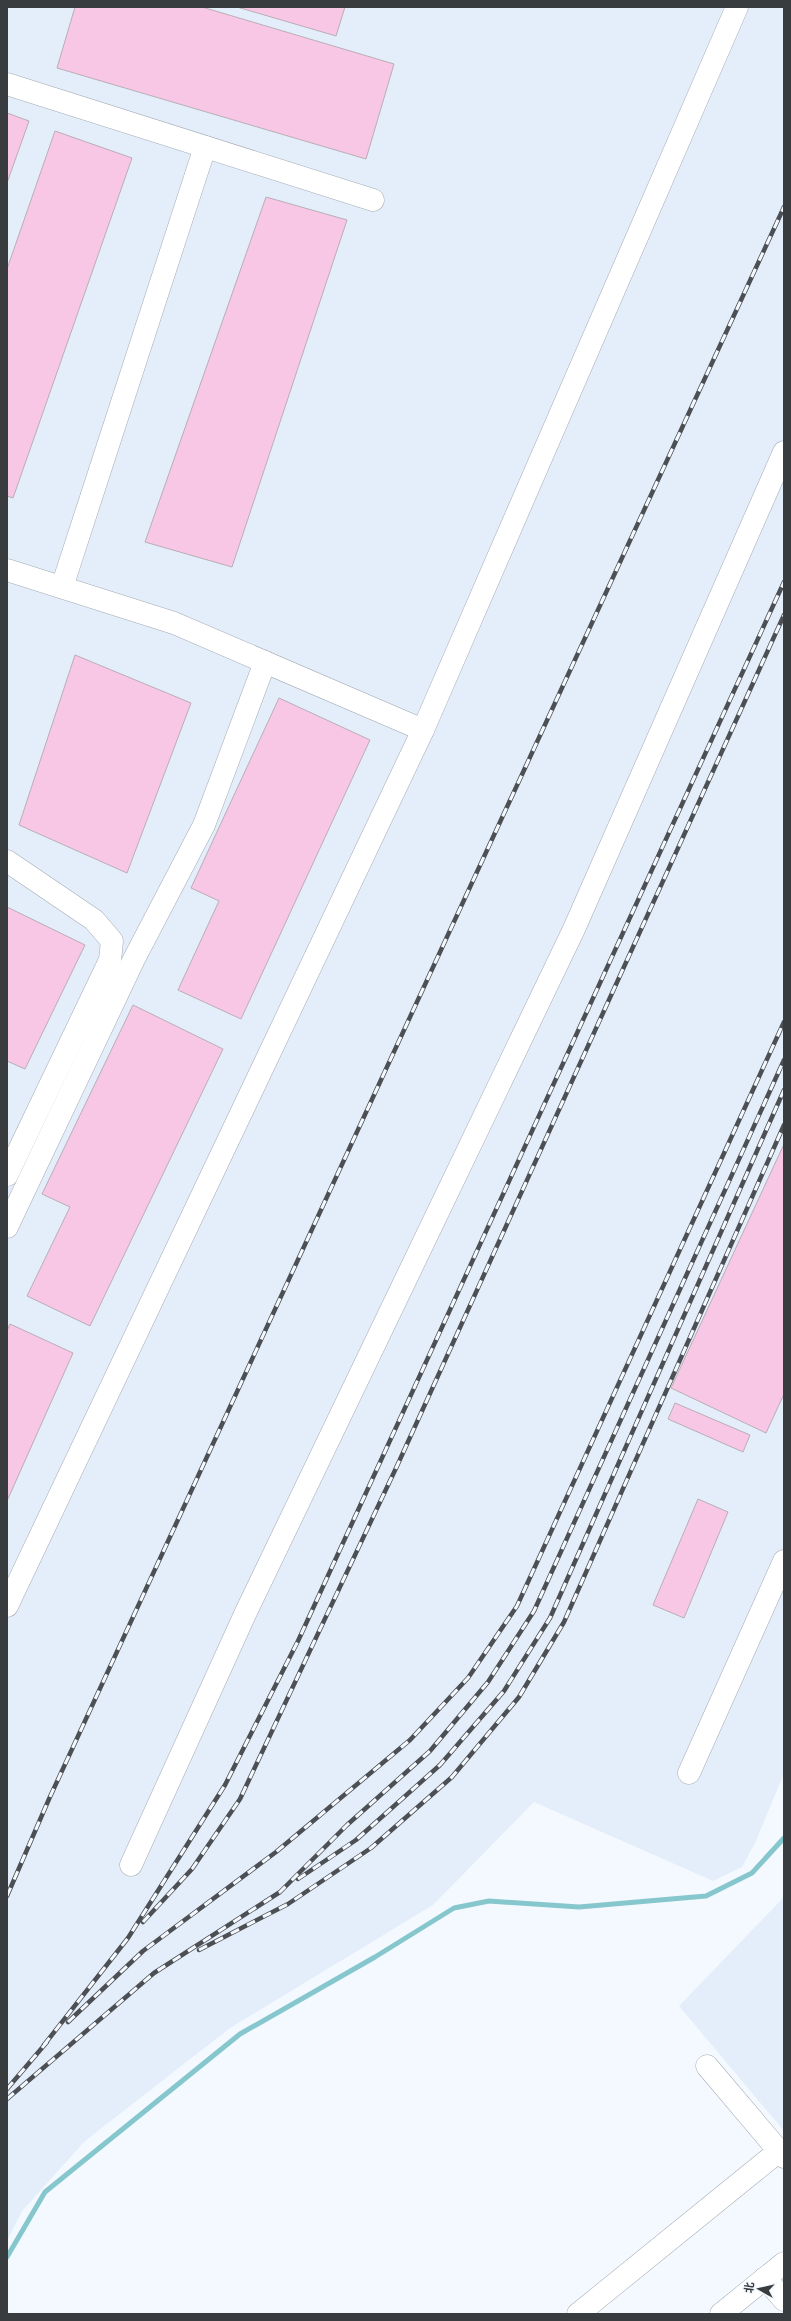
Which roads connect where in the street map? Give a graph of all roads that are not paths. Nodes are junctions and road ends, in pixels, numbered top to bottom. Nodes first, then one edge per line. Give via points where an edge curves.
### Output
1 (738, 7) edge
2 (7, 84) edge
3 (205, 147) junction
4 (373, 200) dead end
5 (784, 452) edge
6 (7, 570) edge
7 (62, 587) junction
8 (265, 662) junction
9 (423, 730) junction
10 (7, 861) edge
11 (7, 1175) edge
12 (7, 1227) edge
13 (784, 1561) edge
14 (7, 1606) edge
15 (688, 1773) dead end
16 (131, 1865) dead end
17 (707, 2066) dead end
18 (781, 2154) edge
19 (784, 2263) edge
20 (766, 2278) junction
21 (784, 2300) edge
22 (578, 2314) edge
23 (721, 2314) edge

1 - 9 street
2 - 3 street
3 - 4 street
3 - 7 street
5 - 16 street via 574,929 250,1605
6 - 7 street
7 - 8 street via 174,623
8 - 9 street
8 - 12 street via 204,825 134,959
9 - 14 street
10 - 11 street via 94,920 112,940 110,960
13 - 15 street
17 - 18 street
18 - 22 street
19 - 20 street
20 - 21 street
20 - 23 street

